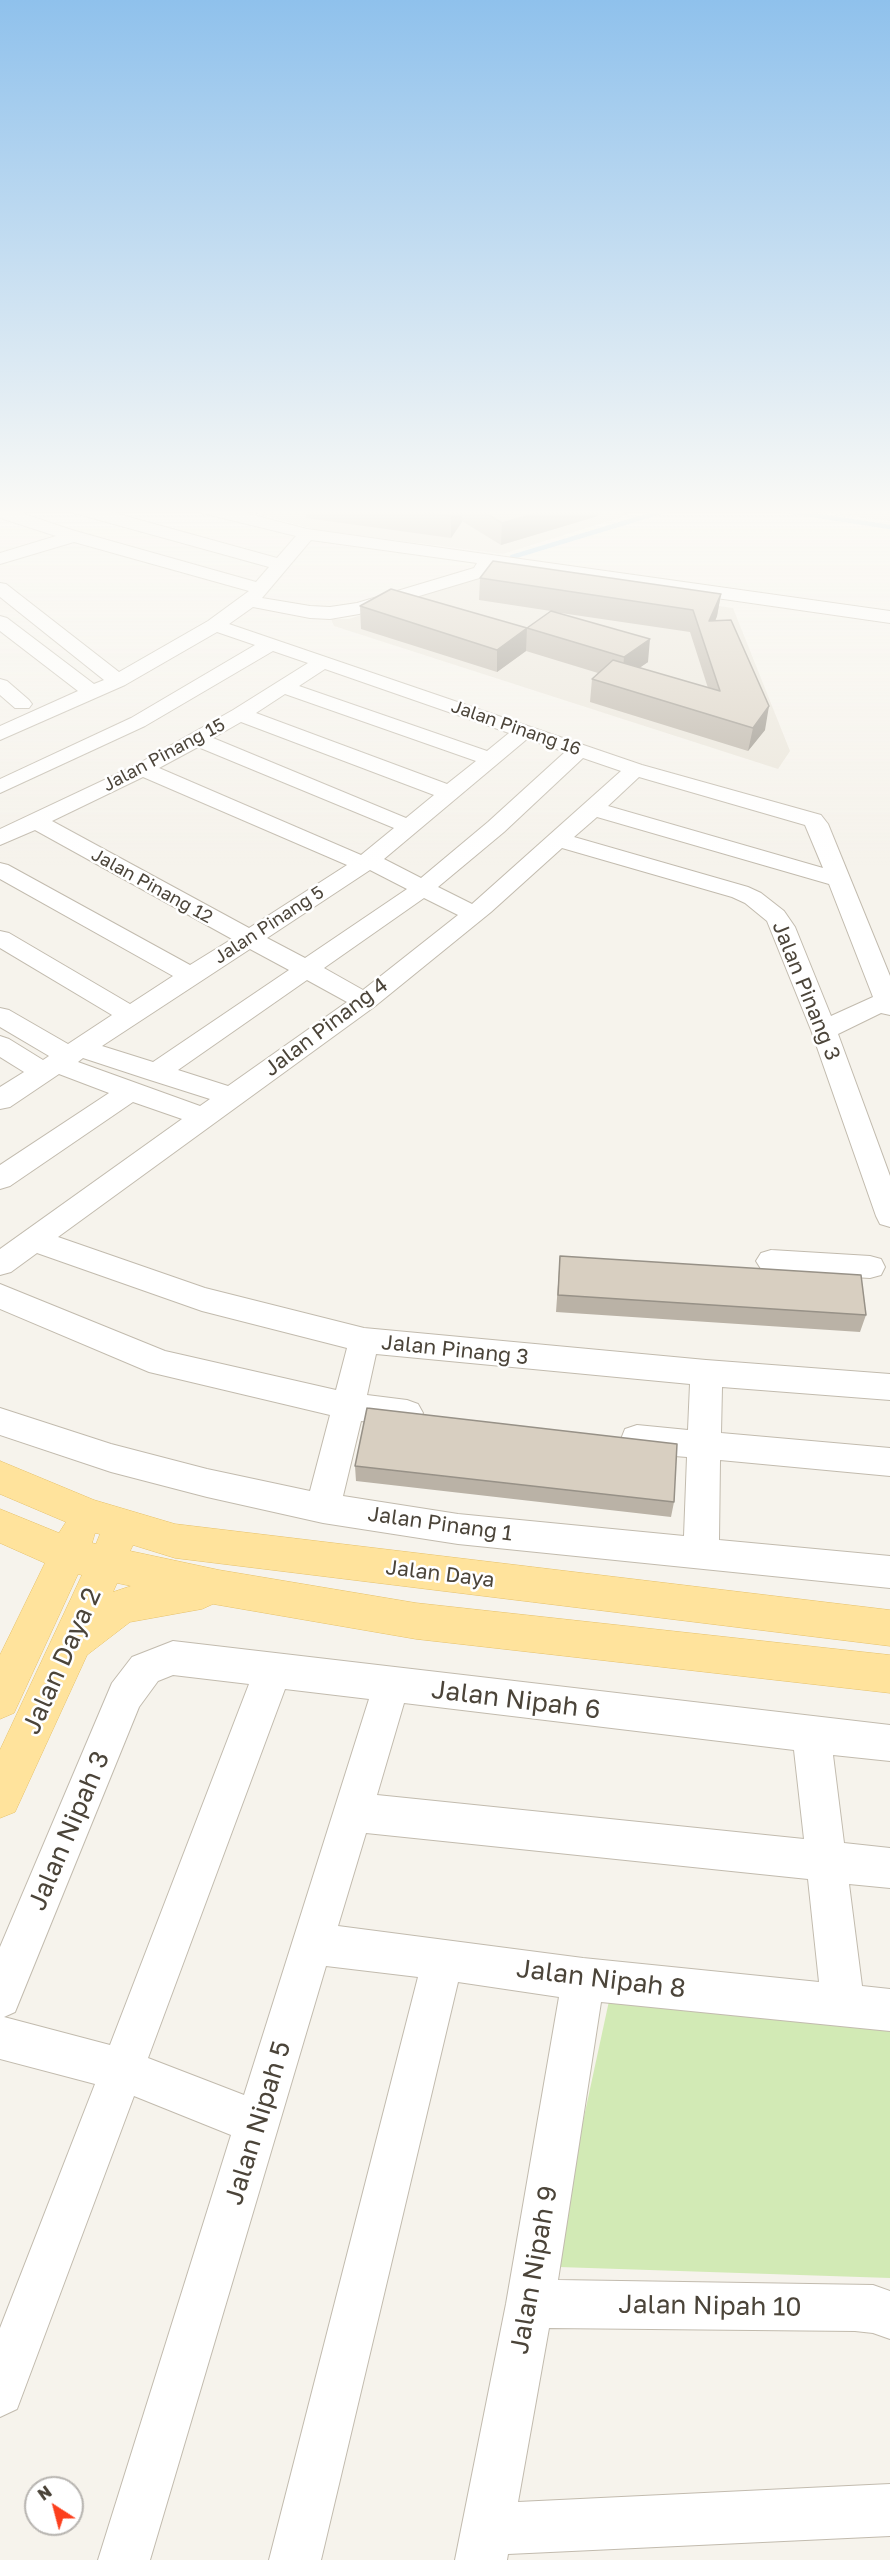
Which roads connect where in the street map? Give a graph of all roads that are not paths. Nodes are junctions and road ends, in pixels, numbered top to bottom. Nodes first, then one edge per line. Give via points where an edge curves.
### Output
1 (7, 628) edge
2 (51, 628) edge
3 (209, 628) edge
4 (225, 628) edge
5 (271, 645) junction
6 (323, 662) junction
7 (118, 681) junction
8 (0, 685) edge
9 (283, 687) junction
10 (93, 693) junction
11 (22, 704) dead end
12 (240, 714) junction
13 (524, 731) junction
14 (0, 734) edge
15 (197, 739) junction
16 (580, 750) junction
17 (490, 759) junction
18 (143, 769) junction
19 (635, 769) junction
20 (3, 783) edge
21 (450, 793) junction
22 (33, 805) junction
23 (594, 809) junction
24 (410, 827) junction
25 (0, 838) edge
26 (559, 840) junction
27 (366, 862) junction
28 (0, 870) edge
29 (837, 879) junction
30 (423, 888) junction
31 (474, 914) junction
32 (0, 938) edge
33 (248, 938) junction
34 (307, 970) junction
35 (191, 976) junction
36 (365, 1001) junction
37 (889, 1004) edge
38 (130, 1015) junction
39 (0, 1016) edge
40 (824, 1030) junction
41 (0, 1045) edge
42 (62, 1060) junction
43 (156, 1073) junction
44 (130, 1091) junction
45 (232, 1097) junction
46 (0, 1100) edge
47 (203, 1117) junction
48 (0, 1179) edge
49 (890, 1216) edge
50 (33, 1240) junction
51 (771, 1261) dead end
52 (0, 1264) edge
53 (870, 1267) dead end
54 (0, 1296) edge
55 (364, 1340) junction
56 (706, 1373) junction
57 (890, 1387) edge
58 (348, 1406) junction
59 (431, 1416) edge
60 (0, 1420) edge
61 (609, 1436) edge
62 (704, 1447) junction
63 (890, 1462) edge
64 (0, 1477) edge
65 (324, 1508) junction
66 (87, 1514) junction
67 (0, 1525) edge
68 (123, 1525) junction
69 (702, 1554) junction
70 (68, 1555) junction
71 (106, 1564) junction
72 (890, 1572) edge
73 (219, 1588) junction
74 (890, 1628) edge
75 (72, 1643) junction
76 (145, 1669) joint
77 (273, 1671) junction
78 (890, 1674) edge
79 (391, 1686) junction
80 (0, 1699) edge
81 (811, 1734) junction
82 (890, 1743) edge
83 (0, 1797) edge
84 (353, 1812) junction
85 (826, 1860) junction
86 (890, 1868) edge
87 (313, 1944) junction
88 (443, 1959) junction
89 (583, 1980) junction
90 (0, 1997) edge
91 (843, 2004) junction
92 (890, 2010) edge
93 (0, 2037) edge
94 (123, 2070) junction
95 (258, 2123) junction
96 (530, 2304) junction
97 (890, 2315) edge
98 (0, 2392) edge
99 (890, 2510) edge
100 (484, 2545) edge
101 (124, 2560) edge
102 (295, 2560) edge

1 - 10 street
2 - 7 street
3 - 7 street
4 - 5 street, Jalan Pinang 16
5 - 6 street, Jalan Pinang 16
5 - 20 street via 138,722
6 - 9 street, Jalan Pinang 15
6 - 13 street, Jalan Pinang 16
7 - 10 street
8 - 11 street
9 - 12 street, Jalan Pinang 15
9 - 17 street
10 - 14 street
12 - 15 street, Jalan Pinang 15
12 - 21 street
13 - 16 street, Jalan Pinang 16
13 - 17 street, Jalan Pinang 5
15 - 18 street, Jalan Pinang 15
15 - 24 street
16 - 19 street, Jalan Pinang 16
16 - 30 street
17 - 21 street, Jalan Pinang 5
18 - 22 street, Jalan Pinang 15 via 56,811
18 - 27 street
19 - 23 street, Jalan Pinang 4
19 - 29 street, Jalan Pinang 16 via 810,819 817,827
20 - 22 street
21 - 24 street, Jalan Pinang 5
22 - 25 street
22 - 33 street, Jalan Pinang 12
23 - 26 street, Jalan Pinang 4
23 - 29 street
24 - 27 street, Jalan Pinang 5
26 - 31 street, Jalan Pinang 4
26 - 40 street, Jalan Pinang 3 via 740,892 765,906 783,927
27 - 30 street
27 - 33 street, Jalan Pinang 5
28 - 35 street
29 - 37 street
30 - 31 street
30 - 34 street
31 - 36 street, Jalan Pinang 4
32 - 38 street
33 - 34 street, Jalan Pinang 12
33 - 35 street, Jalan Pinang 5
34 - 36 street, Jalan Pinang 12
34 - 43 street
35 - 38 street, Jalan Pinang 5
36 - 45 street, Jalan Pinang 4
37 - 40 street
38 - 42 street, Jalan Pinang 5
39 - 42 street
40 - 49 street, Jalan Pinang 3
41 - 42 street
42 - 43 street
42 - 44 street
42 - 46 street, Jalan Pinang 5
43 - 45 street
44 - 47 street
44 - 48 street
45 - 47 street, Jalan Pinang 4
47 - 50 street, Jalan Pinang 4
50 - 52 street, Jalan Pinang 4
50 - 55 street, Jalan Pinang 3 via 202,1299
51 - 53 street
54 - 58 street via 160,1363
55 - 56 street, Jalan Pinang 3
55 - 58 street
56 - 57 street, Jalan Pinang 3
56 - 62 street
58 - 59 street
58 - 65 street
60 - 65 street, Jalan Pinang 1 via 111,1458
61 - 62 street
62 - 63 street
62 - 69 street
64 - 66 main road, Jalan Daya
65 - 69 street, Jalan Pinang 1 via 458,1529
66 - 68 main road, Jalan Daya
66 - 70 main road, Jalan Daya 2
67 - 70 main road
68 - 71 main road, Jalan Daya 2
68 - 74 main road, Jalan Daya via 175,1541 259,1553
69 - 72 street, Jalan Pinang 1
70 - 71 main road
70 - 80 main road, Jalan Daya 2
71 - 73 main road
71 - 75 main road, Jalan Daya 2
73 - 75 main road via 118,1608
73 - 78 main road via 416,1621
75 - 83 main road, Jalan Daya 2
76 - 77 street, Jalan Nipah 6 via 173,1658
76 - 90 street, Jalan Nipah 3 via 125,1696
77 - 79 street, Jalan Nipah 6
77 - 94 street
79 - 81 street, Jalan Nipah 6
79 - 84 street, Jalan Nipah 5
81 - 82 street, Jalan Nipah 6
81 - 85 street
84 - 85 street
84 - 87 street, Jalan Nipah 5
85 - 86 street
85 - 91 street
87 - 88 street, Jalan Nipah 8
87 - 95 street, Jalan Nipah 5
88 - 89 street, Jalan Nipah 8
88 - 102 street
89 - 91 street, Jalan Nipah 8
89 - 96 street, Jalan Nipah 9
91 - 92 street, Jalan Nipah 8
93 - 94 street
94 - 95 street
94 - 98 street
95 - 101 street, Jalan Nipah 5
96 - 97 street, Jalan Nipah 10 via 855,2307
96 - 100 street, Jalan Nipah 9
99 - 100 street

